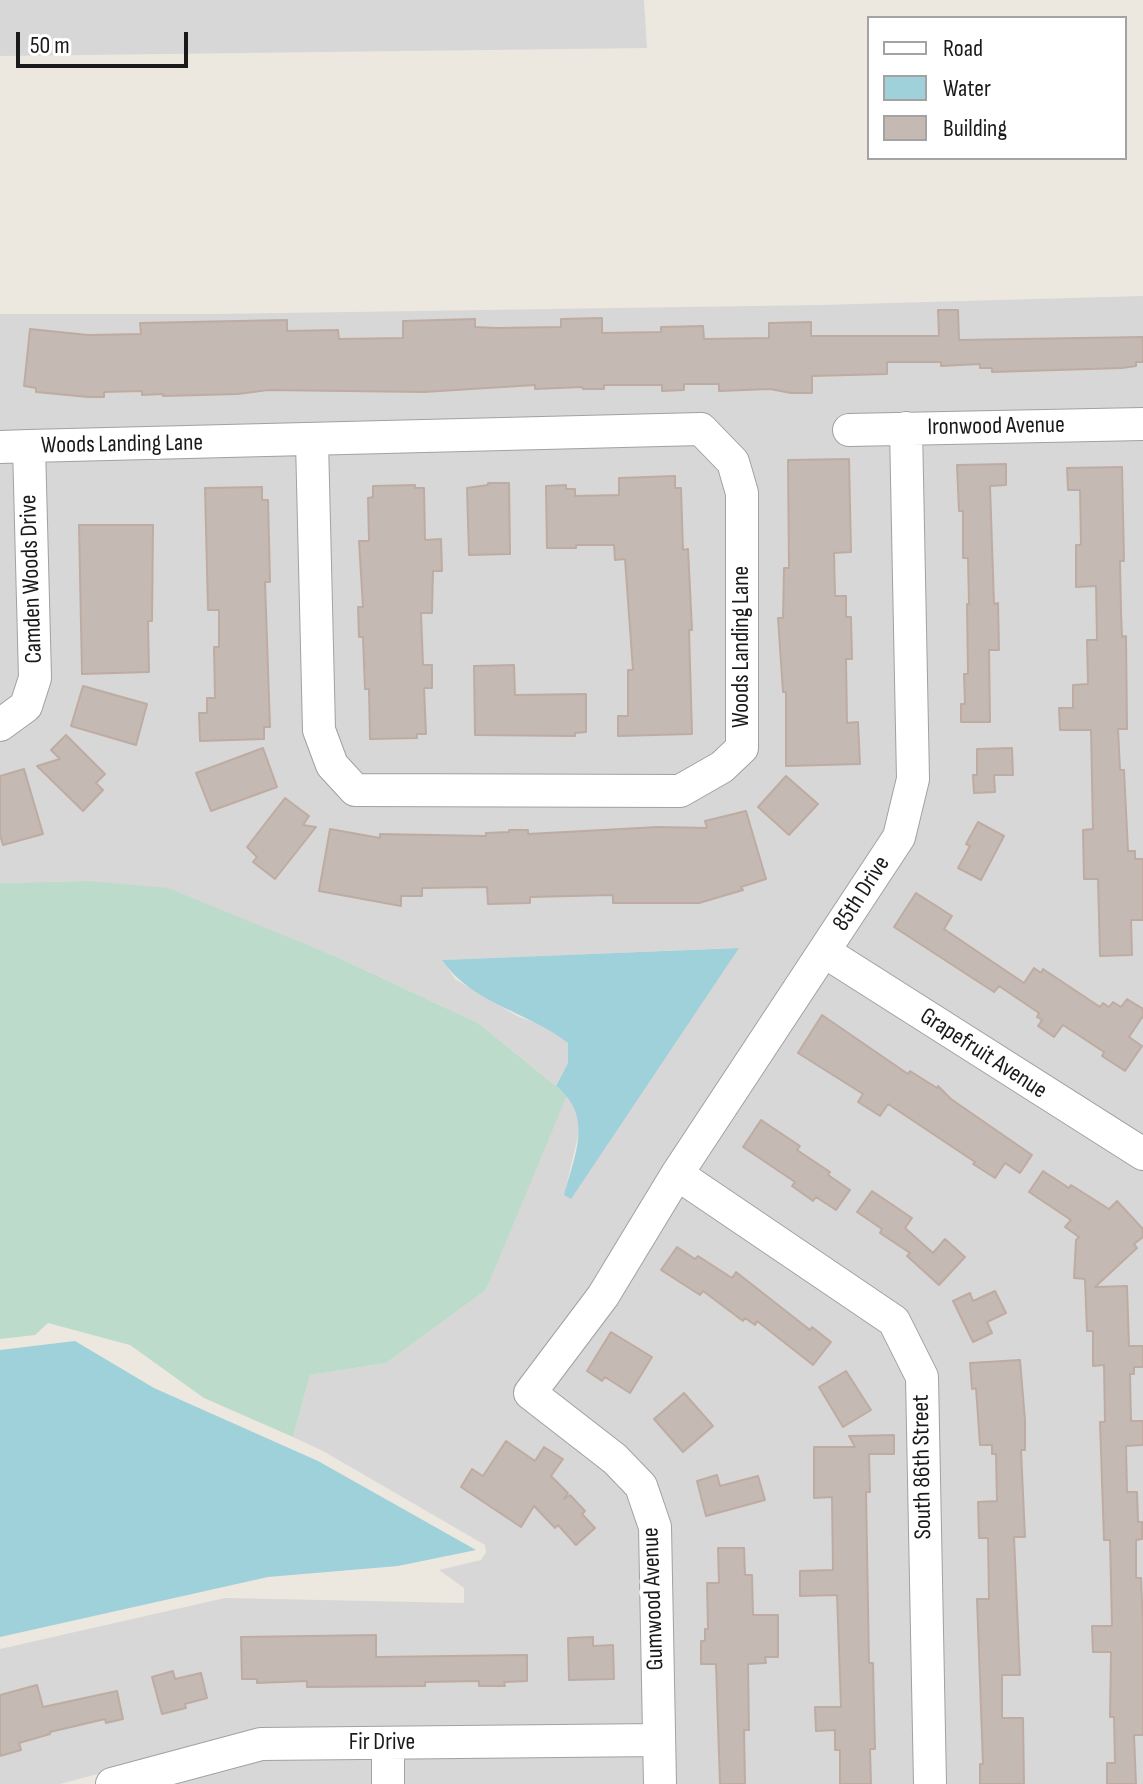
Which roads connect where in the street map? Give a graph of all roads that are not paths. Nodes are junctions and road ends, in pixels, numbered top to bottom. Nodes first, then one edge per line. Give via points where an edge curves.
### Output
1 (1143, 424) edge
2 (906, 428) junction
3 (849, 430) dead end
4 (312, 441) junction
5 (14, 447) edge
6 (0, 725) edge
7 (825, 952) junction
8 (1143, 1154) edge
9 (677, 1174) junction
10 (603, 1296) joint
11 (658, 1740) junction
12 (388, 1743) junction
13 (115, 1784) edge
14 (388, 1784) edge
15 (660, 1784) edge
16 (930, 1784) edge

1 - 2 street, Ironwood Avenue
2 - 3 street, Ironwood Avenue
2 - 7 street, 85th Drive via 913,779 899,837
4 - 4 street, Woods Landing Lane via 701,429 733,462 742,493 742,748 722,767 680,791 355,790 332,765 319,730
4 - 5 street, Woods Landing Lane
5 - 6 street, Camden Woods Drive via 35,678 26,706
7 - 8 street, Grapefruit Avenue
7 - 9 street, 85th Drive
9 - 10 street, 85th Drive
9 - 16 street, South 86th Street via 894,1321 922,1377
10 - 11 street, Gumwood Avenue via 530,1393 641,1486 655,1527
11 - 12 street, Fir Drive
11 - 15 street
12 - 13 street, Fir Drive via 261,1744
12 - 14 street

